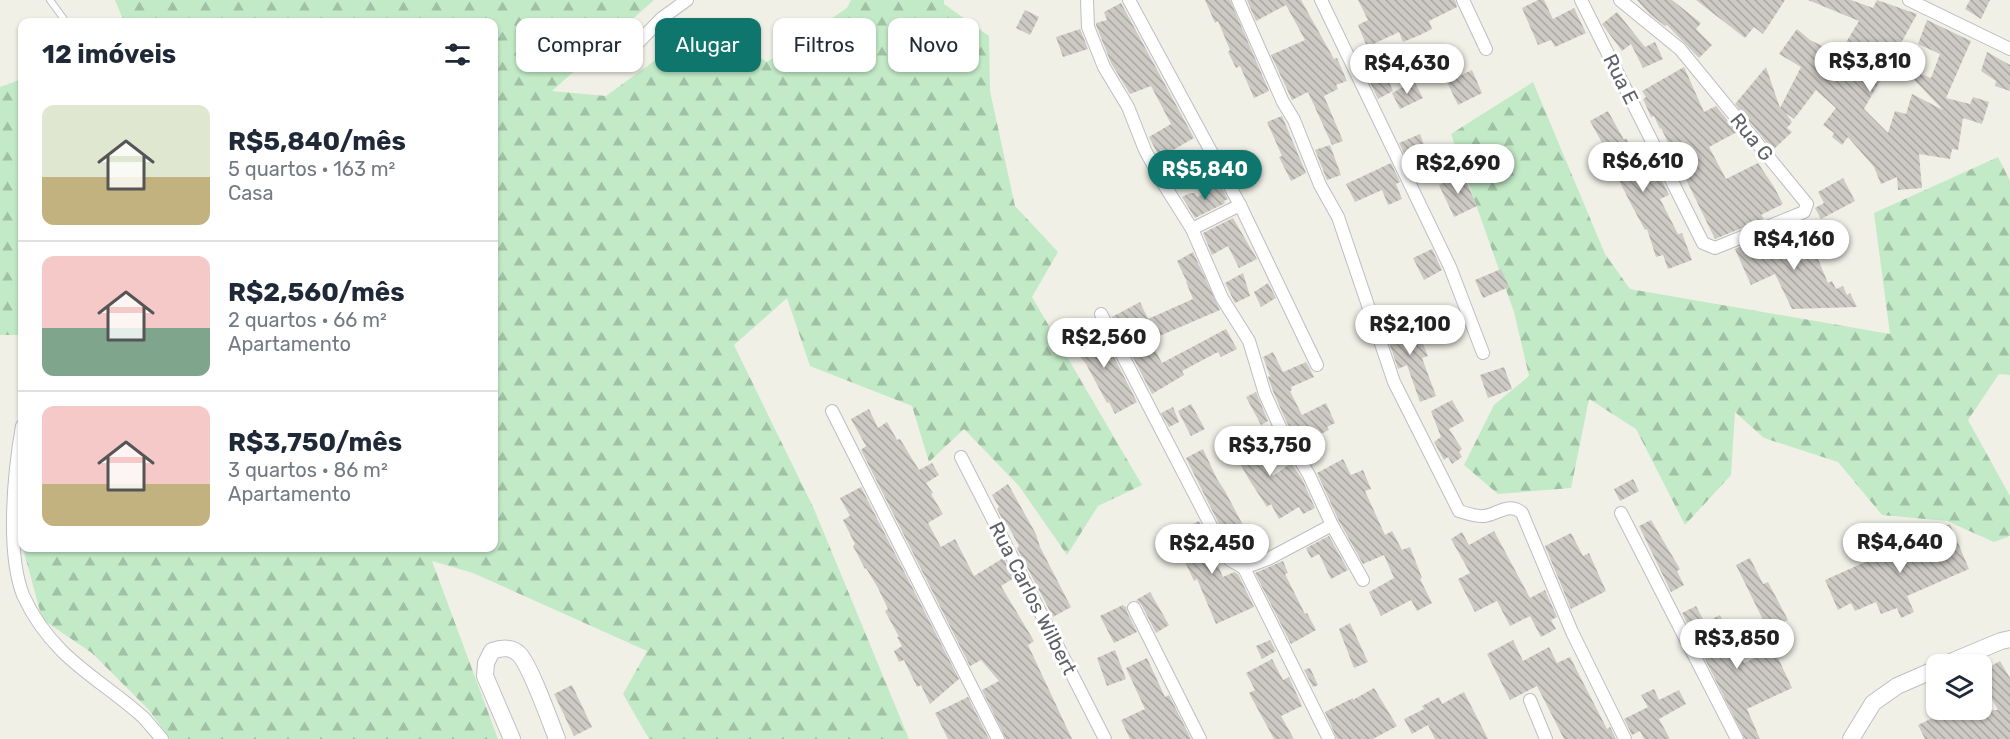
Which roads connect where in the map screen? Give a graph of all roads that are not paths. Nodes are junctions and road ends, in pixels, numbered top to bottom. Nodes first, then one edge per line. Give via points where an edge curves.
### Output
1 (50, 0) edge
2 (687, 0) edge
3 (1087, 0) edge
4 (1129, 0) edge
5 (1238, 0) edge
6 (1321, 0) edge
7 (1463, 0) edge
8 (1581, 0) edge
9 (1620, 0) edge
10 (1909, 0) edge
11 (63, 18) edge
12 (643, 38) edge
13 (1486, 49) dead end
14 (2010, 49) edge
15 (1240, 205) junction
16 (1192, 229) junction
17 (1715, 248) joint
18 (1101, 314) dead end
19 (1483, 353) dead end
20 (1317, 365) dead end
21 (832, 411) dead end
22 (18, 450) edge
23 (961, 457) dead end
24 (1621, 513) dead end
25 (1332, 525) junction
26 (1244, 567) junction
27 (1363, 580) dead end
28 (1134, 608) dead end
29 (2010, 639) edge
30 (1970, 654) edge
31 (1926, 673) edge
32 (1530, 700) dead end
33 (162, 739) edge
34 (512, 739) edge
35 (557, 739) edge
36 (999, 739) edge
37 (1105, 739) edge
38 (1200, 739) edge
39 (1329, 739) edge
40 (1546, 739) edge
41 (1625, 739) edge
42 (1737, 739) edge
43 (1851, 739) edge

1 - 11 lane
2 - 12 street
3 - 16 street via 1088,27 1094,45 1128,106 1145,150
4 - 15 street
5 - 41 street via 1338,217 1394,382 1458,511 1484,516 1515,508 1522,513 1572,632
6 - 19 street via 1440,245
7 - 13 street
8 - 17 street, Rua E via 1703,243
9 - 17 street, Rua G via 1680,49 1807,204 1804,212
10 - 14 street
15 - 16 street
15 - 20 street
16 - 25 street via 1213,281 1249,341 1265,394
18 - 26 street via 1225,553
21 - 36 street
22 - 33 street via 14,475 16,562 22,593 31,612 62,651 143,718
23 - 37 street, Rua Carlos Wilbert
24 - 42 street
25 - 26 street via 1268,559
25 - 27 street
26 - 39 street
28 - 38 street
29 - 30 street
31 - 43 street via 1897,686 1873,703
32 - 40 street
34 - 35 street via 485,676 492,651 502,648 514,650 524,660

